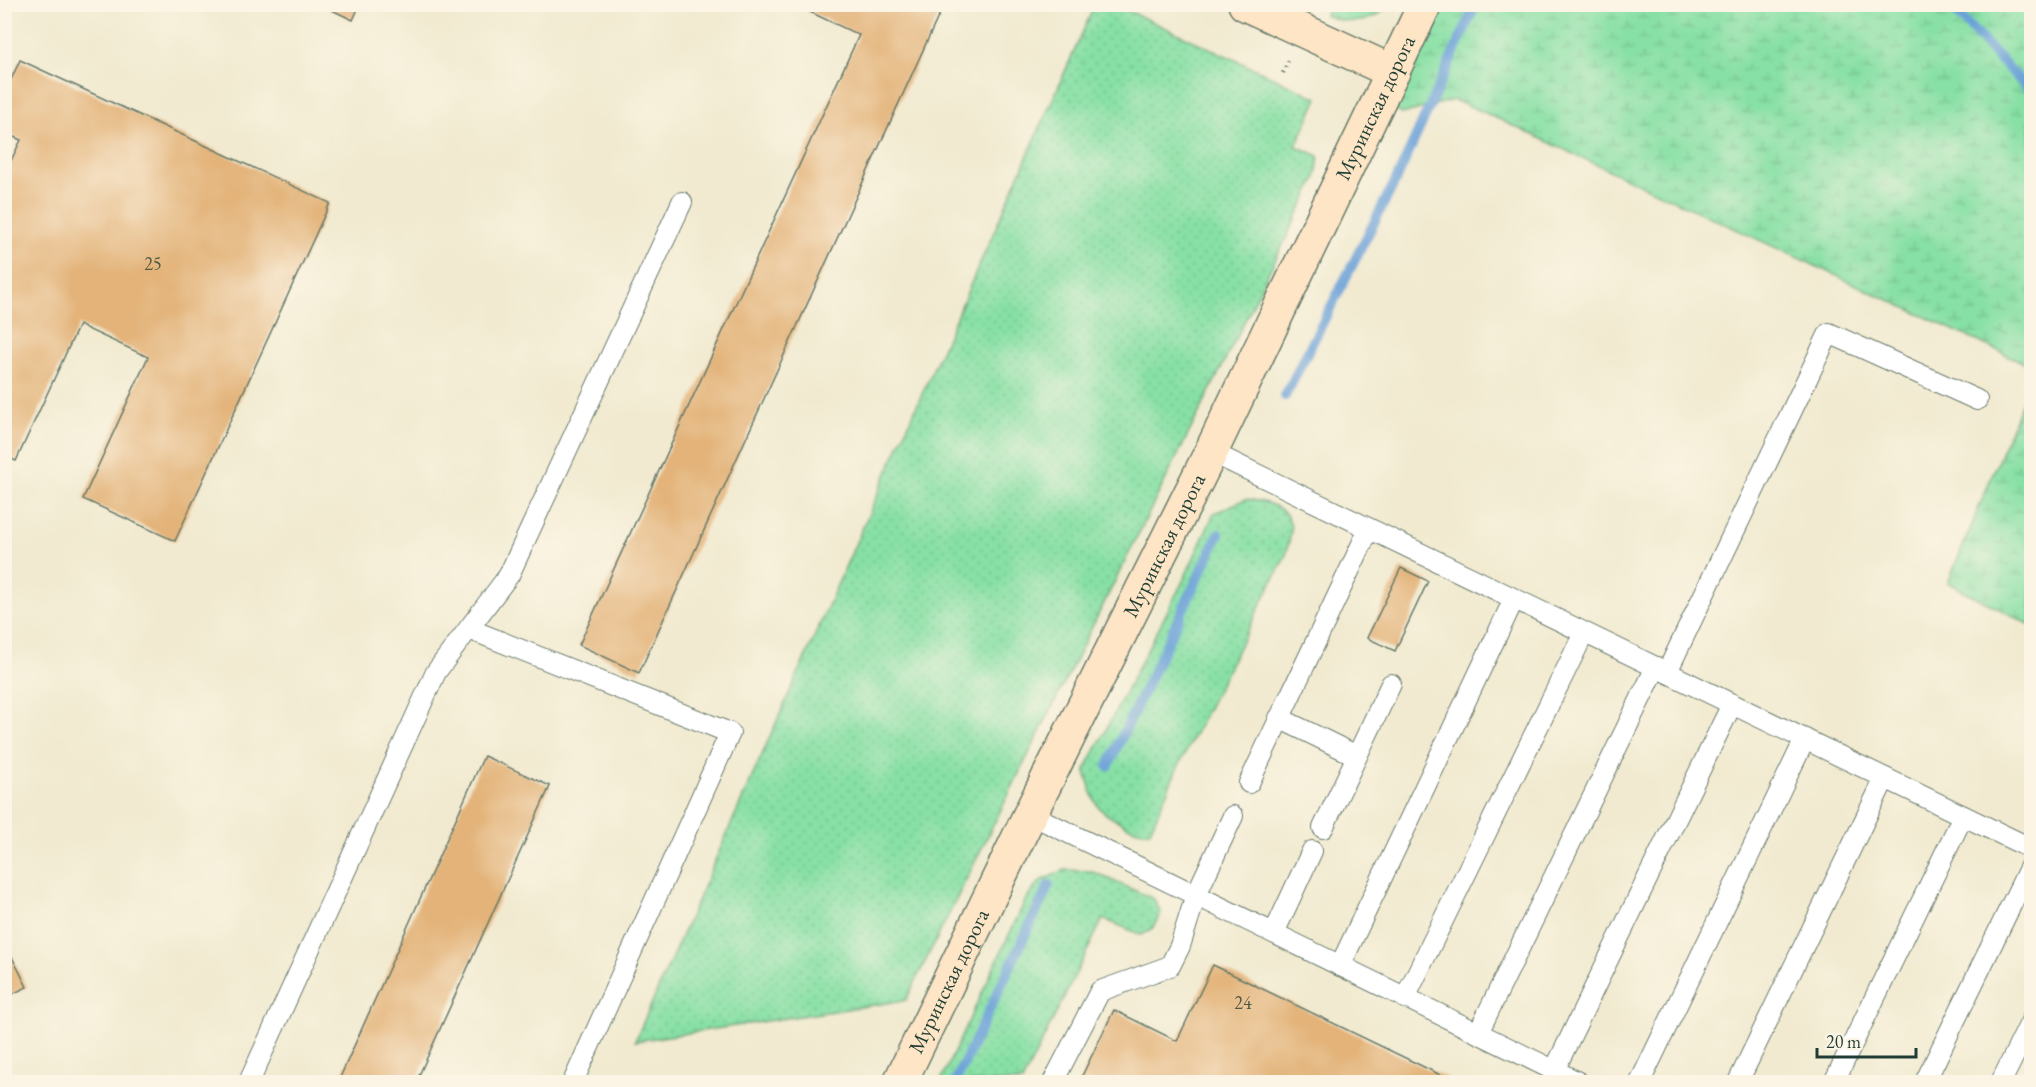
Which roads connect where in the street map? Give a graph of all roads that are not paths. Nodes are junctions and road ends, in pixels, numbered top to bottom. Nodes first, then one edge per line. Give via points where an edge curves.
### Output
1 (1245, 4) edge
2 (1425, 4) edge
3 (1393, 72) junction
4 (682, 202) dead end
5 (1977, 400) dead end
6 (1211, 452) junction
7 (1369, 529) junction
8 (1514, 599) junction
9 (469, 628) junction
10 (1584, 633) junction
11 (1661, 670) junction
12 (1391, 684) dead end
13 (1732, 704) junction
14 (1279, 718) junction
15 (1805, 740) junction
16 (1357, 756) junction
17 (1885, 778) junction
18 (1249, 783) dead end
19 (1030, 813) junction
20 (1233, 816) dead end
21 (1963, 816) junction
22 (1323, 828) dead end
23 (2031, 849) edge
24 (1312, 851) dead end
25 (2031, 862) edge
26 (1196, 895) junction
27 (1274, 933) junction
28 (1340, 966) junction
29 (1405, 998) junction
30 (2031, 1019) edge
31 (1478, 1033) junction
32 (1554, 1071) junction
33 (249, 1083) edge
34 (573, 1083) edge
35 (900, 1083) edge
36 (1053, 1083) edge
37 (1578, 1083) edge
38 (1640, 1083) edge
39 (1738, 1083) edge
40 (1834, 1083) edge
41 (1925, 1083) edge
42 (2001, 1083) edge

1 - 3 street
2 - 3 street, Муринская дорога
3 - 6 street, Муринская дорога
4 - 9 lane via 509,576
5 - 11 lane via 1829,333
6 - 7 lane
6 - 19 street, Муринская дорога
7 - 8 lane
7 - 14 lane
8 - 10 lane
8 - 28 lane
9 - 33 lane via 436,672
9 - 34 lane via 730,733
10 - 11 lane
10 - 29 lane
11 - 13 lane
11 - 31 lane
12 - 16 lane
13 - 15 lane
13 - 32 lane
14 - 16 lane
14 - 18 lane
15 - 17 lane
15 - 38 lane
16 - 22 lane
17 - 21 lane
17 - 39 lane
19 - 26 lane
19 - 35 street, Муринская дорога
20 - 26 lane
21 - 23 lane
21 - 40 lane
24 - 27 lane
25 - 41 lane
26 - 27 lane
26 - 36 lane via 1170,966 1100,991
27 - 28 lane
28 - 29 lane
29 - 31 lane
30 - 42 lane
31 - 32 lane
32 - 37 lane

